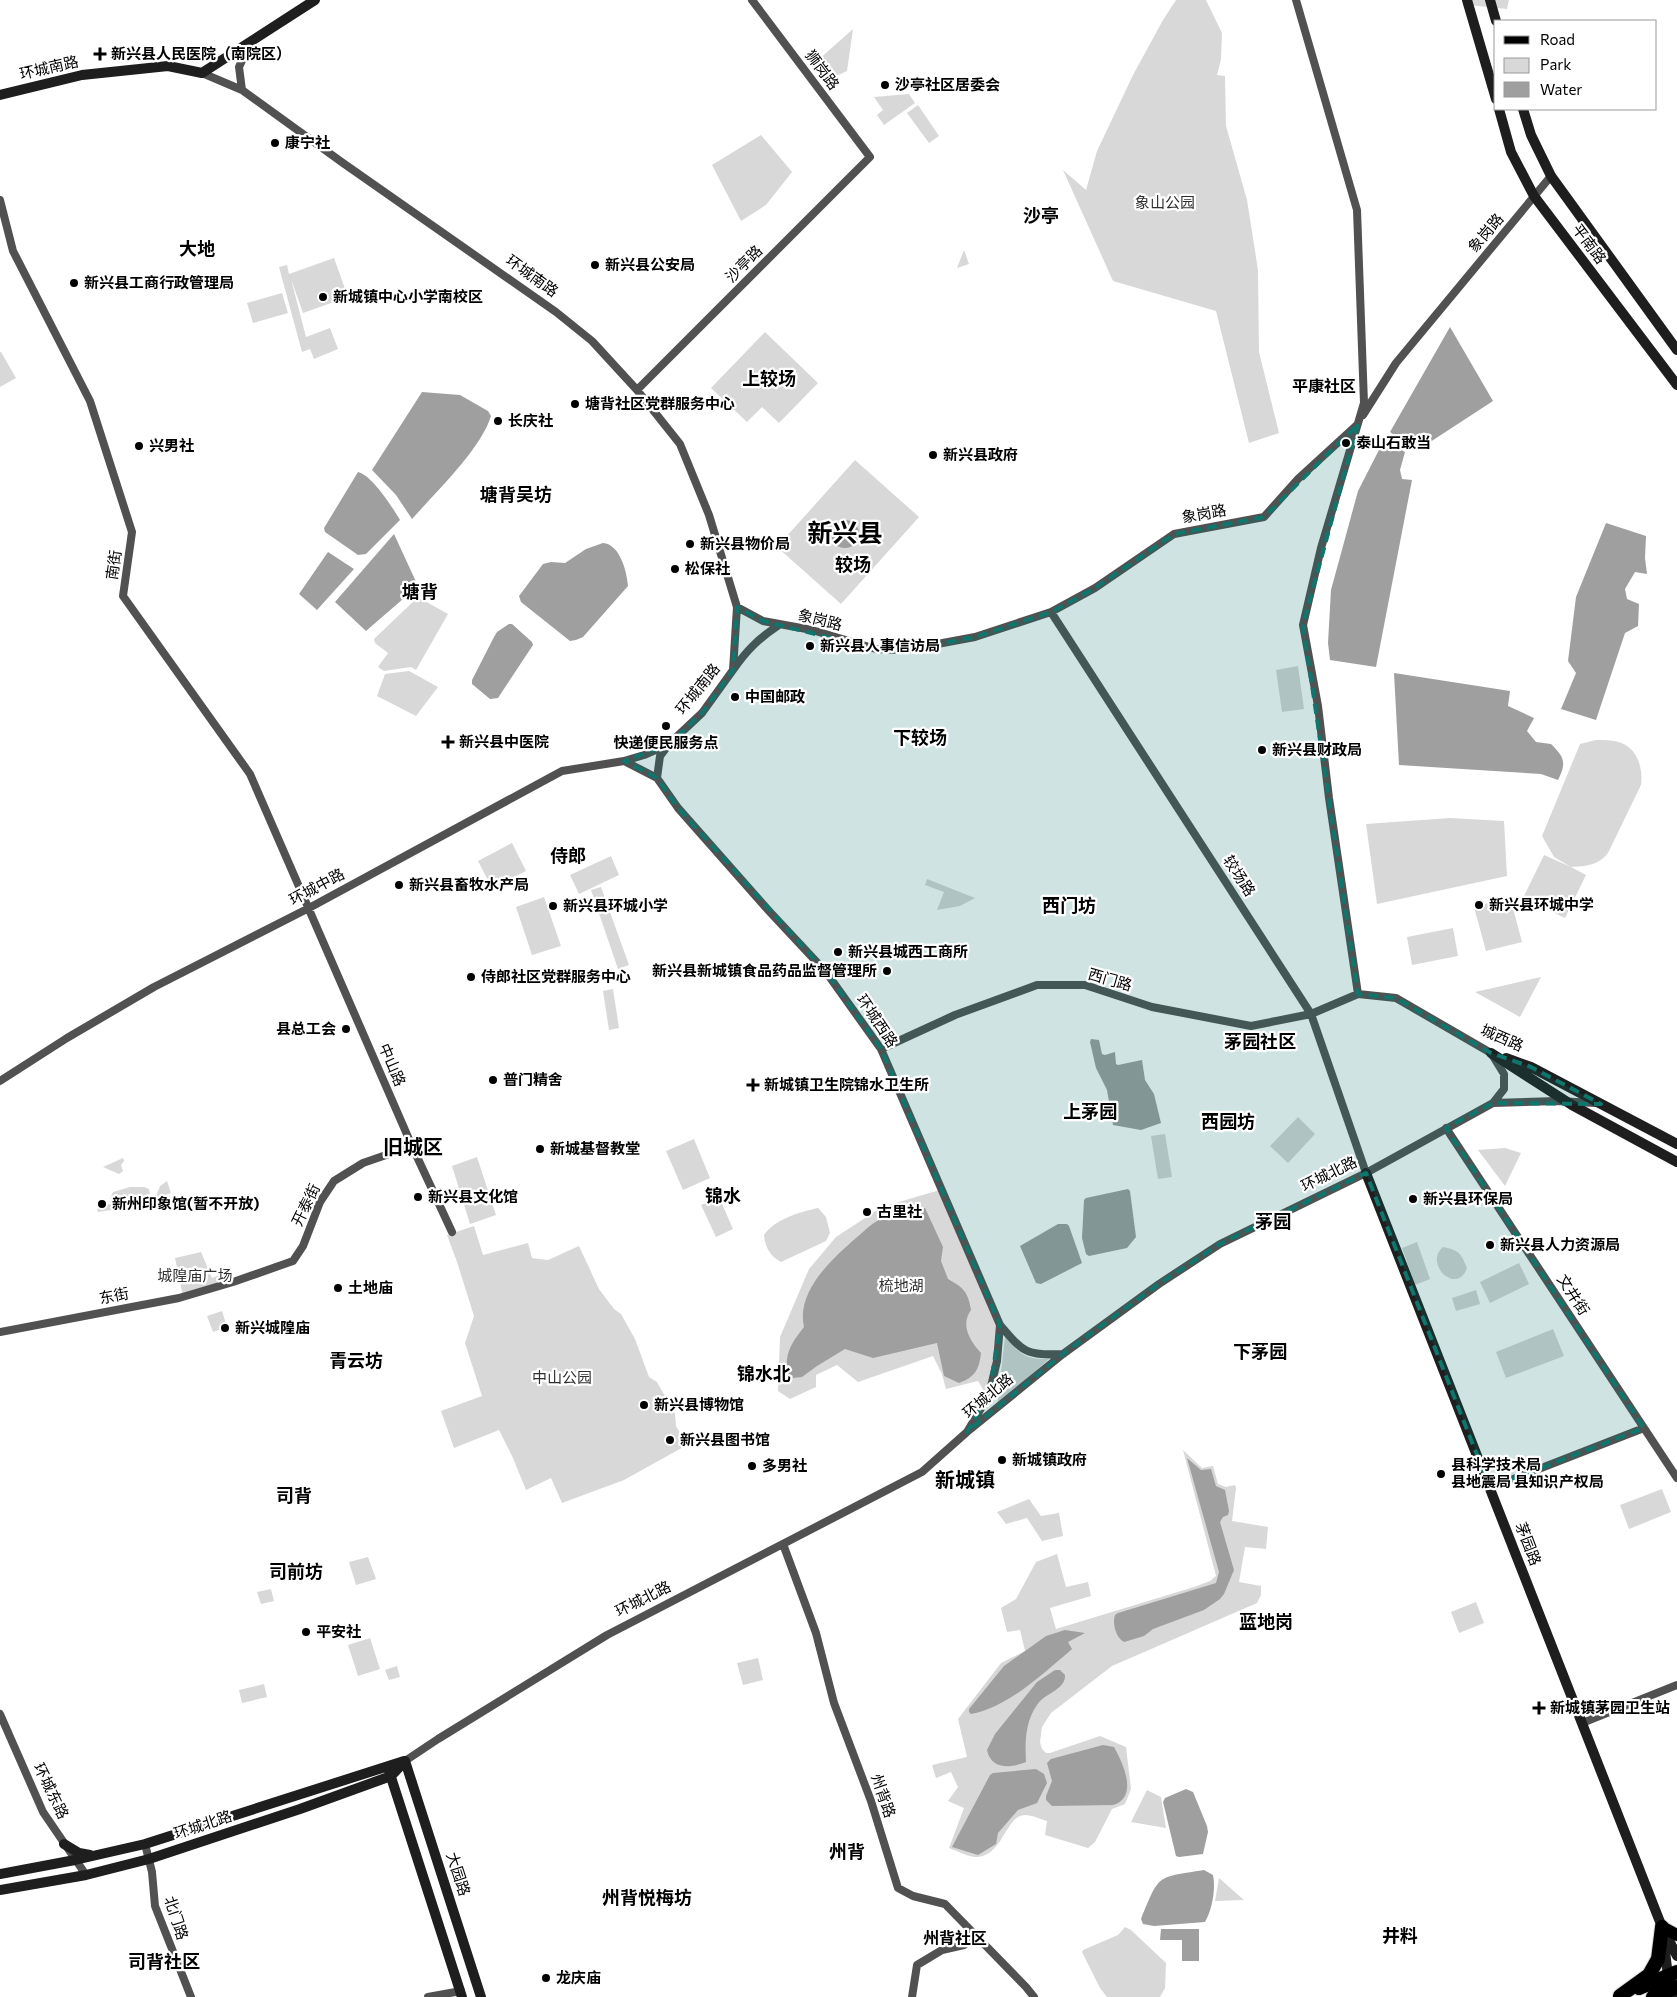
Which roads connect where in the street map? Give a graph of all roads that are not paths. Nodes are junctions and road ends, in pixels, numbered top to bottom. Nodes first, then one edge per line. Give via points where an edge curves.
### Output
1 (316, 0) edge
2 (752, 0) edge
3 (1296, 0) edge
4 (1467, 0) edge
5 (1490, 0) edge
6 (1496, 20) edge
7 (250, 42) junction
8 (202, 73) junction
9 (242, 90) junction
10 (1494, 92) edge
11 (2, 94) edge
12 (1499, 110) edge
13 (1523, 110) edge
14 (870, 158) joint
15 (1551, 176) junction
16 (1534, 196) junction
17 (0, 200) edge
18 (1677, 350) edge
19 (1677, 385) edge
20 (637, 390) junction
21 (1358, 424) junction
22 (736, 607) junction
23 (1051, 612) junction
24 (779, 625) junction
25 (732, 670) junction
26 (669, 744) junction
27 (624, 761) junction
28 (657, 778) junction
29 (309, 908) junction
30 (1358, 994) junction
31 (1311, 1014) junction
32 (881, 1049) junction
33 (1491, 1053) junction
34 (0, 1081) edge
35 (1493, 1103) junction
36 (1601, 1104) junction
37 (1446, 1128) junction
38 (1677, 1144) edge
39 (412, 1146) junction
40 (1677, 1162) edge
41 (1366, 1173) junction
42 (452, 1232) dead end
43 (233, 1282) joint
44 (1000, 1325) junction
45 (0, 1332) edge
46 (1063, 1354) junction
47 (1644, 1428) junction
48 (967, 1432) junction
49 (1677, 1478) edge
50 (1490, 1488) junction
51 (783, 1544) junction
52 (1677, 1686) edge
53 (0, 1714) edge
54 (1582, 1723) junction
55 (405, 1761) junction
56 (389, 1771) junction
57 (64, 1844) junction
58 (145, 1844) junction
59 (100, 1855) junction
60 (149, 1859) junction
61 (75, 1860) junction
62 (45, 1866) junction
63 (0, 1874) edge
64 (86, 1875) junction
65 (0, 1890) edge
66 (1662, 1927) junction
67 (1677, 1935) edge
68 (976, 1936) junction
69 (1677, 1956) edge
70 (1674, 1984) edge
71 (461, 1994) edge
72 (191, 1997) edge
73 (428, 1997) edge
74 (481, 1997) edge
75 (912, 1997) edge
76 (1034, 1997) edge
77 (1619, 1997) edge
78 (1653, 1997) edge

1 - 7 street
2 - 14 street, 狮岗路
3 - 21 street via 1357,210 1364,403
4 - 10 street
5 - 6 street
7 - 8 street
7 - 9 street via 238,67
8 - 9 street, 环城南路
8 - 11 street, 环城南路 via 164,67 82,75
9 - 20 street, 环城南路 via 556,312 592,341
12 - 16 street, 平南路 via 1511,152
13 - 15 street, 平南路 via 1530,135
14 - 20 street, 沙亭路
15 - 16 street, 象岗路
15 - 18 street, 平南路
16 - 19 street, 平南路
16 - 21 street, 象岗路 via 1396,363
17 - 29 street, 南街 via 13,250 90,401 132,532 123,596 250,774
20 - 22 street, 环城南路 via 680,444 708,512
21 - 23 street, 象岗路 via 1298,479 1264,517 1174,534 1095,588
21 - 30 street via 1321,548 1303,625 1318,706
22 - 24 street, 象岗路
22 - 25 street, 环城南路
23 - 24 street, 象岗路 via 975,637 905,650 876,649 812,630
23 - 31 street, 较场路
24 - 25 street via 756,641
25 - 26 street, 环城南路 via 702,713
26 - 27 street, 环城中路
26 - 28 street, 环城南路 via 660,756
27 - 28 street
27 - 29 street, 环城中路 via 562,770
28 - 32 street, 环城西路 via 678,808 826,972
29 - 34 street, 环城中路 via 154,987
29 - 39 street, 中山路
30 - 31 street, 城西路
30 - 33 street, 城西路 via 1396,998
31 - 32 street, 西门路 via 1251,1026 1152,1007 1085,985 1037,985 955,1015
31 - 41 street, 较场路
32 - 44 street, 环城西路
33 - 35 street via 1504,1074 1504,1089
33 - 36 street, 城西路 via 1531,1066
33 - 40 street via 1572,1105
35 - 36 street, 环城北路 via 1557,1101
35 - 37 street, 环城北路
36 - 38 street, 城西路
37 - 41 street, 环城北路
37 - 47 street, 文井街
39 - 42 street, 中山路
39 - 43 street, 开泰街 via 363,1164 334,1181 320,1202 303,1246 293,1261
41 - 46 street, 环城北路 via 1220,1244
41 - 50 street, 茅园路
43 - 45 street, 东街 via 179,1298
44 - 46 street, 环城西路 via 1019,1346 1038,1355
44 - 48 street, 环城西路 via 989,1395
46 - 48 street, 环城北路
47 - 49 street, 文井街
47 - 50 street
48 - 51 street, 环城北路 via 922,1472
50 - 54 street, 茅园路
51 - 55 street, 环城北路 via 607,1635
51 - 68 street, 州背路 via 816,1633 834,1703 898,1888 913,1896 945,1904
52 - 54 street
53 - 57 street, 环城东路 via 43,1812
54 - 66 street, 茅园路
55 - 56 street, 环城北路
55 - 74 street, 大园路
56 - 58 street, 环城北路
56 - 60 street, 环城北路 via 300,1809
56 - 71 street
57 - 59 street via 84,1855
57 - 61 street, 环城东路
57 - 62 street via 64,1856
58 - 59 street, 环城北路
58 - 60 street, 北门路
59 - 61 street, 环城北路
60 - 64 street, 环城北路
60 - 72 street, 北门路 via 155,1906
61 - 62 street, 环城北路
61 - 64 street, 环城东路
62 - 63 street, 环城北路
64 - 65 street, 环城北路
66 - 67 main road
66 - 69 street
66 - 70 street
66 - 77 highway via 1658,1959 1649,1975
68 - 75 street via 964,1945 942,1950 916,1965
68 - 76 street, 州背路
70 - 77 highway
70 - 78 highway
71 - 73 street

